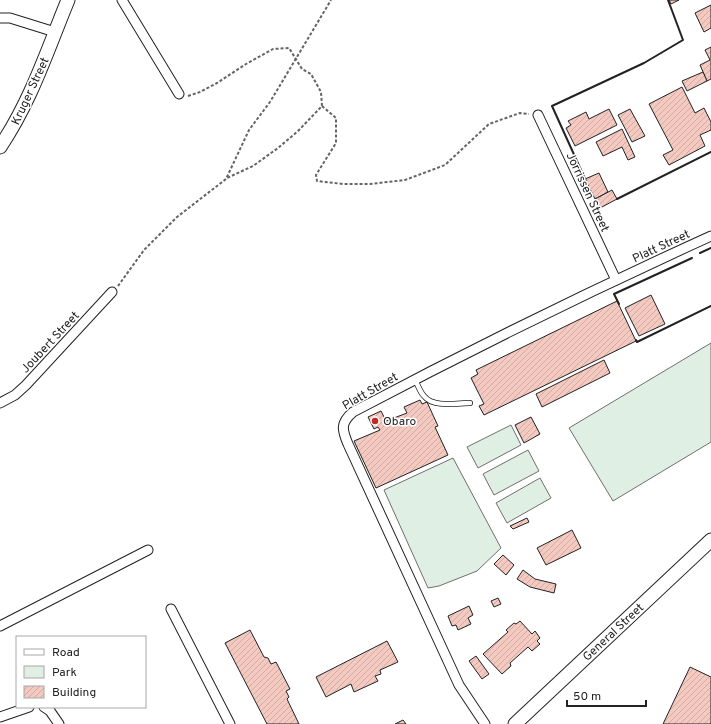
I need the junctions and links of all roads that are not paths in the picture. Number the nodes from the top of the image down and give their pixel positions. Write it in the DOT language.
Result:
graph roads {
  1 [pos="68,0"];
  2 [pos="122,0"];
  3 [pos="0,18"];
  4 [pos="55,32"];
  5 [pos="180,94"];
  6 [pos="538,115"];
  7 [pos="0,147"];
  8 [pos="711,236"];
  9 [pos="616,280"];
  10 [pos="112,292"];
  11 [pos="415,380"];
  12 [pos="470,402"];
  13 [pos="0,403"];
  14 [pos="711,540"];
  15 [pos="148,550"];
  16 [pos="171,609"];
  17 [pos="0,626"];
  18 [pos="26,708"];
  19 [pos="46,708"];
  20 [pos="0,717"];
  21 [pos="59,724"];
  22 [pos="230,724"];
  23 [pos="484,724"];
  24 [pos="516,724"];
  1 -- 4 [label="main road, Kruger Street"];
  2 -- 5 [label="street"];
  3 -- 4 [label="street"];
  4 -- 7 [label="main road, Kruger Street"];
  6 -- 9 [label="street, Jorrissen Street"];
  8 -- 9 [label="street, Platt Street"];
  9 -- 11 [label="street, Platt Street"];
  10 -- 13 [label="street, Joubert Street"];
  11 -- 12 [label="lane"];
  11 -- 23 [label="street, Platt Street"];
  14 -- 24 [label="main road, General Street"];
  15 -- 17 [label="street"];
  16 -- 22 [label="street"];
  18 -- 20 [label="street"];
  19 -- 21 [label="street"];
}
